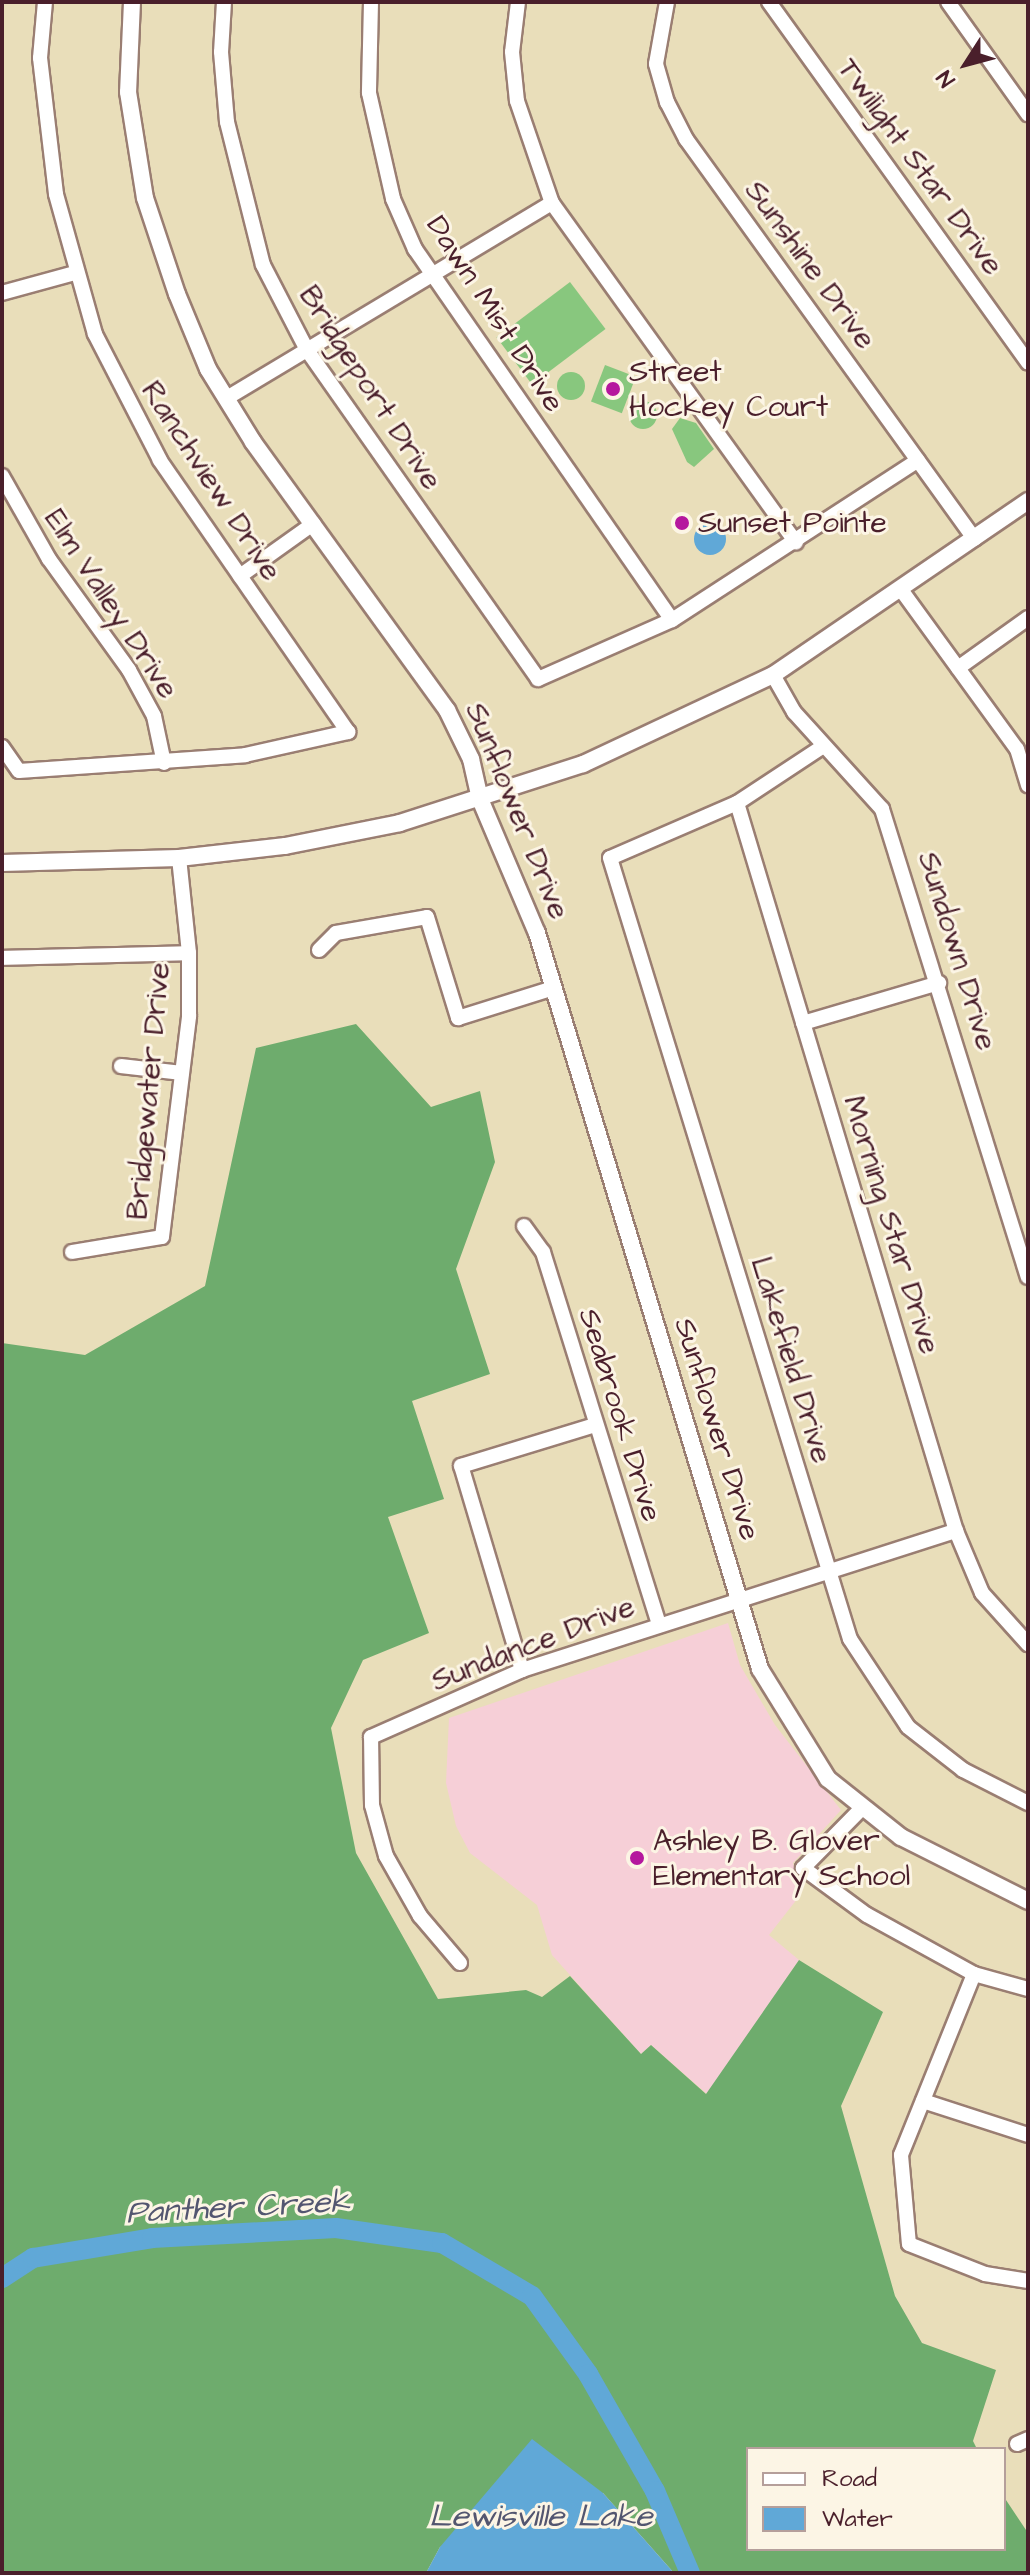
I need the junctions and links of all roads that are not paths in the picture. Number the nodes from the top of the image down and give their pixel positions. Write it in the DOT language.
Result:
graph roads {
  1 [pos="45,2"];
  2 [pos="132,2"];
  3 [pos="224,2"];
  4 [pos="371,2"];
  5 [pos="518,2"];
  6 [pos="667,2"];
  7 [pos="769,2"];
  8 [pos="948,2"];
  9 [pos="1028,114"];
  10 [pos="552,203"];
  11 [pos="75,273"];
  12 [pos="431,276"];
  13 [pos="2,293"];
  14 [pos="307,350"];
  15 [pos="1028,363"];
  16 [pos="227,398"];
  17 [pos="918,460"];
  18 [pos="2,476"];
  19 [pos="1028,501"];
  20 [pos="313,524"];
  21 [pos="975,539"];
  22 [pos="796,543"];
  23 [pos="240,576"];
  24 [pos="902,591"];
  25 [pos="1028,618"];
  26 [pos="672,620"];
  27 [pos="958,668"];
  28 [pos="773,675"];
  29 [pos="2,747"];
  30 [pos="822,747"];
  31 [pos="164,763"];
  32 [pos="1028,784"];
  33 [pos="480,799"];
  34 [pos="737,803"];
  35 [pos="179,858"];
  36 [pos="2,863"];
  37 [pos="319,950"];
  38 [pos="189,953"];
  39 [pos="2,958"];
  40 [pos="939,983"];
  41 [pos="554,988"];
  42 [pos="803,1023"];
  43 [pos="121,1066"];
  44 [pos="182,1073"];
  45 [pos="524,1226"];
  46 [pos="72,1252"];
  47 [pos="1025,1257"];
  48 [pos="1028,1277"];
  49 [pos="595,1425"];
  50 [pos="956,1531"];
  51 [pos="829,1573"];
  52 [pos="740,1602"];
  53 [pos="659,1625"];
  54 [pos="1028,1644"];
  55 [pos="522,1670"];
  56 [pos="1028,1803"];
  57 [pos="863,1807"];
  58 [pos="1028,1901"];
  59 [pos="460,1963"];
  60 [pos="974,1974"];
  61 [pos="1028,1989"];
  62 [pos="923,2101"];
  63 [pos="1028,2135"];
  64 [pos="1028,2281"];
  1 -- 11 [label="street, Ranchview Drive"];
  2 -- 16 [label="street, Sunflower Drive"];
  3 -- 14 [label="street, Bridgeport Drive"];
  4 -- 12 [label="street, Dawn Mist Drive"];
  5 -- 10 [label="street"];
  6 -- 17 [label="street, Sunshine Drive"];
  7 -- 15 [label="street, Twilight Star Drive"];
  8 -- 9 [label="street"];
  10 -- 12 [label="street"];
  10 -- 22 [label="street"];
  11 -- 13 [label="street"];
  11 -- 23 [label="street, Ranchview Drive"];
  12 -- 14 [label="street"];
  12 -- 26 [label="street, Dawn Mist Drive"];
  14 -- 16 [label="street"];
  14 -- 26 [label="street, Bridgeport Drive"];
  16 -- 20 [label="street, Sunflower Drive"];
  17 -- 21 [label="street, Sunshine Drive"];
  17 -- 22 [label="street"];
  18 -- 31 [label="street, Elm Valley Drive"];
  19 -- 21 [label="street"];
  20 -- 23 [label="street"];
  20 -- 33 [label="street, Sunflower Drive"];
  21 -- 24 [label="street"];
  22 -- 26 [label="street"];
  23 -- 31 [label="street, Ranchview Drive"];
  24 -- 27 [label="street"];
  24 -- 28 [label="street"];
  25 -- 27 [label="street"];
  27 -- 32 [label="street"];
  28 -- 30 [label="street, Sundown Drive"];
  28 -- 33 [label="street"];
  29 -- 31 [label="street"];
  30 -- 34 [label="street"];
  30 -- 40 [label="street, Sundown Drive"];
  33 -- 35 [label="street"];
  33 -- 41 [label="street, Sunflower Drive"];
  34 -- 42 [label="street, Morning Star Drive"];
  34 -- 51 [label="street, Lakefield Drive"];
  35 -- 36 [label="street"];
  35 -- 38 [label="street, Bridgewater Drive"];
  37 -- 41 [label="street"];
  38 -- 39 [label="street"];
  38 -- 44 [label="street, Bridgewater Drive"];
  40 -- 42 [label="street"];
  40 -- 47 [label="street, Sundown Drive"];
  41 -- 52 [label="street, Sunflower Drive"];
  42 -- 50 [label="street, Morning Star Drive"];
  43 -- 44 [label="street"];
  44 -- 46 [label="street, Bridgewater Drive"];
  45 -- 49 [label="street, Seabrook Drive"];
  47 -- 48 [label="street, Sundown Drive"];
  49 -- 53 [label="street, Seabrook Drive"];
  49 -- 55 [label="street"];
  50 -- 51 [label="street, Sundance Drive"];
  50 -- 54 [label="street, Morning Star Drive"];
  51 -- 52 [label="street, Sundance Drive"];
  51 -- 56 [label="street, Lakefield Drive"];
  52 -- 53 [label="street, Sundance Drive"];
  52 -- 57 [label="street, Sunflower Drive"];
  53 -- 55 [label="street, Sundance Drive"];
  55 -- 59 [label="street, Sundance Drive"];
  57 -- 58 [label="street, Sunflower Drive"];
  57 -- 60 [label="street"];
  60 -- 61 [label="street"];
  60 -- 62 [label="street"];
  62 -- 63 [label="street"];
  62 -- 64 [label="street"];
}
